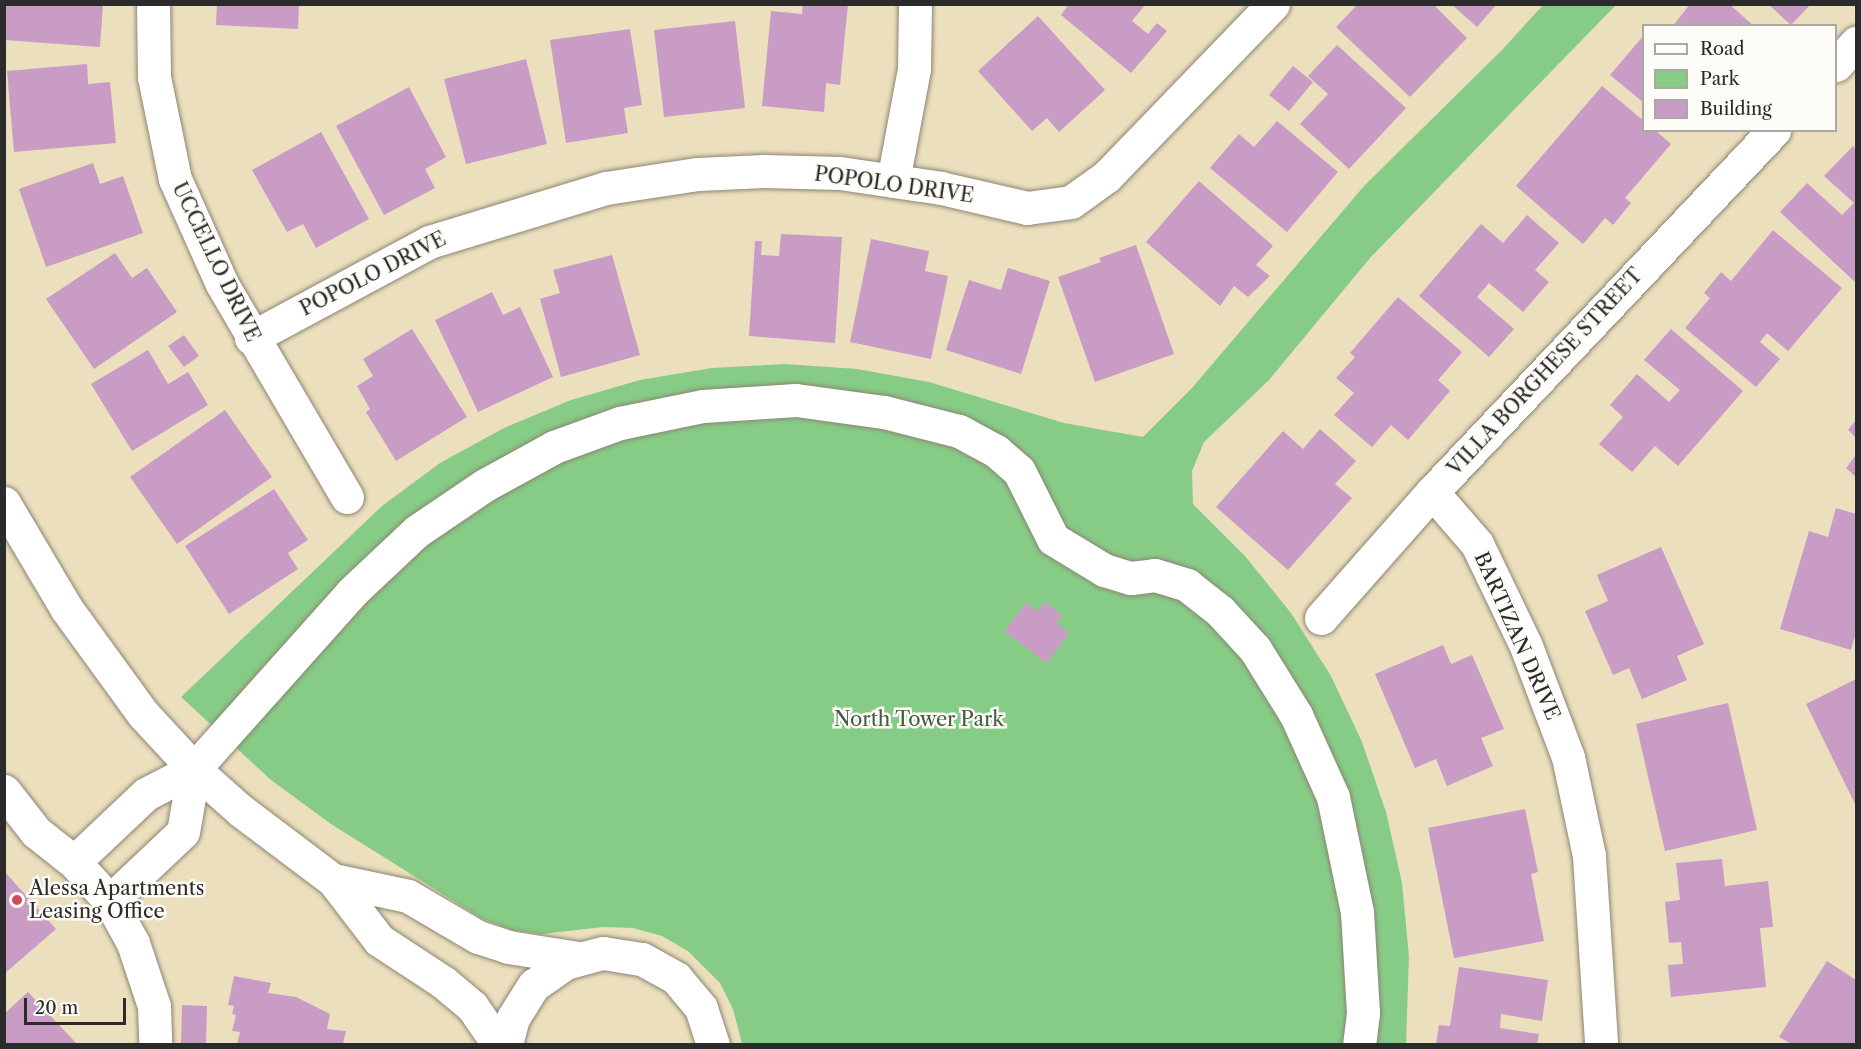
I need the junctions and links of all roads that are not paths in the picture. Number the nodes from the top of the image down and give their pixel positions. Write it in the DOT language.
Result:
graph roads {
  1 [pos="153,4"];
  2 [pos="915,4"];
  3 [pos="1272,4"];
  4 [pos="1857,43"];
  5 [pos="1837,64"];
  6 [pos="1772,132"];
  7 [pos="893,181"];
  8 [pos="251,338"];
  9 [pos="1432,492"];
  10 [pos="346,497"];
  11 [pos="4,503"];
  12 [pos="1321,618"];
  13 [pos="194,769"];
  14 [pos="4,791"];
  15 [pos="74,862"];
  16 [pos="333,880"];
  17 [pos="110,901"];
  18 [pos="578,958"];
  19 [pos="155,1044"];
  20 [pos="498,1044"];
  21 [pos="506,1044"];
  22 [pos="713,1044"];
  23 [pos="1359,1044"];
  24 [pos="1604,1044"];
  1 -- 8 [label="street, UCCELLO DRIVE"];
  2 -- 7 [label="street"];
  3 -- 7 [label="street, POPOLO DRIVE"];
  4 -- 5 [label="street"];
  6 -- 9 [label="street, VILLA BORGHESE STREET"];
  7 -- 8 [label="street, POPOLO DRIVE"];
  8 -- 10 [label="street, UCCELLO DRIVE"];
  9 -- 12 [label="street, VILLA BORGHESE STREET"];
  9 -- 24 [label="street, BARTIZAN DRIVE"];
  11 -- 13 [label="street"];
  13 -- 15 [label="street"];
  13 -- 16 [label="street"];
  13 -- 17 [label="street"];
  13 -- 23 [label="street"];
  14 -- 15 [label="street"];
  15 -- 17 [label="street"];
  16 -- 18 [label="street"];
  16 -- 20 [label="street"];
  17 -- 19 [label="street"];
  18 -- 21 [label="street"];
  18 -- 22 [label="street"];
}
